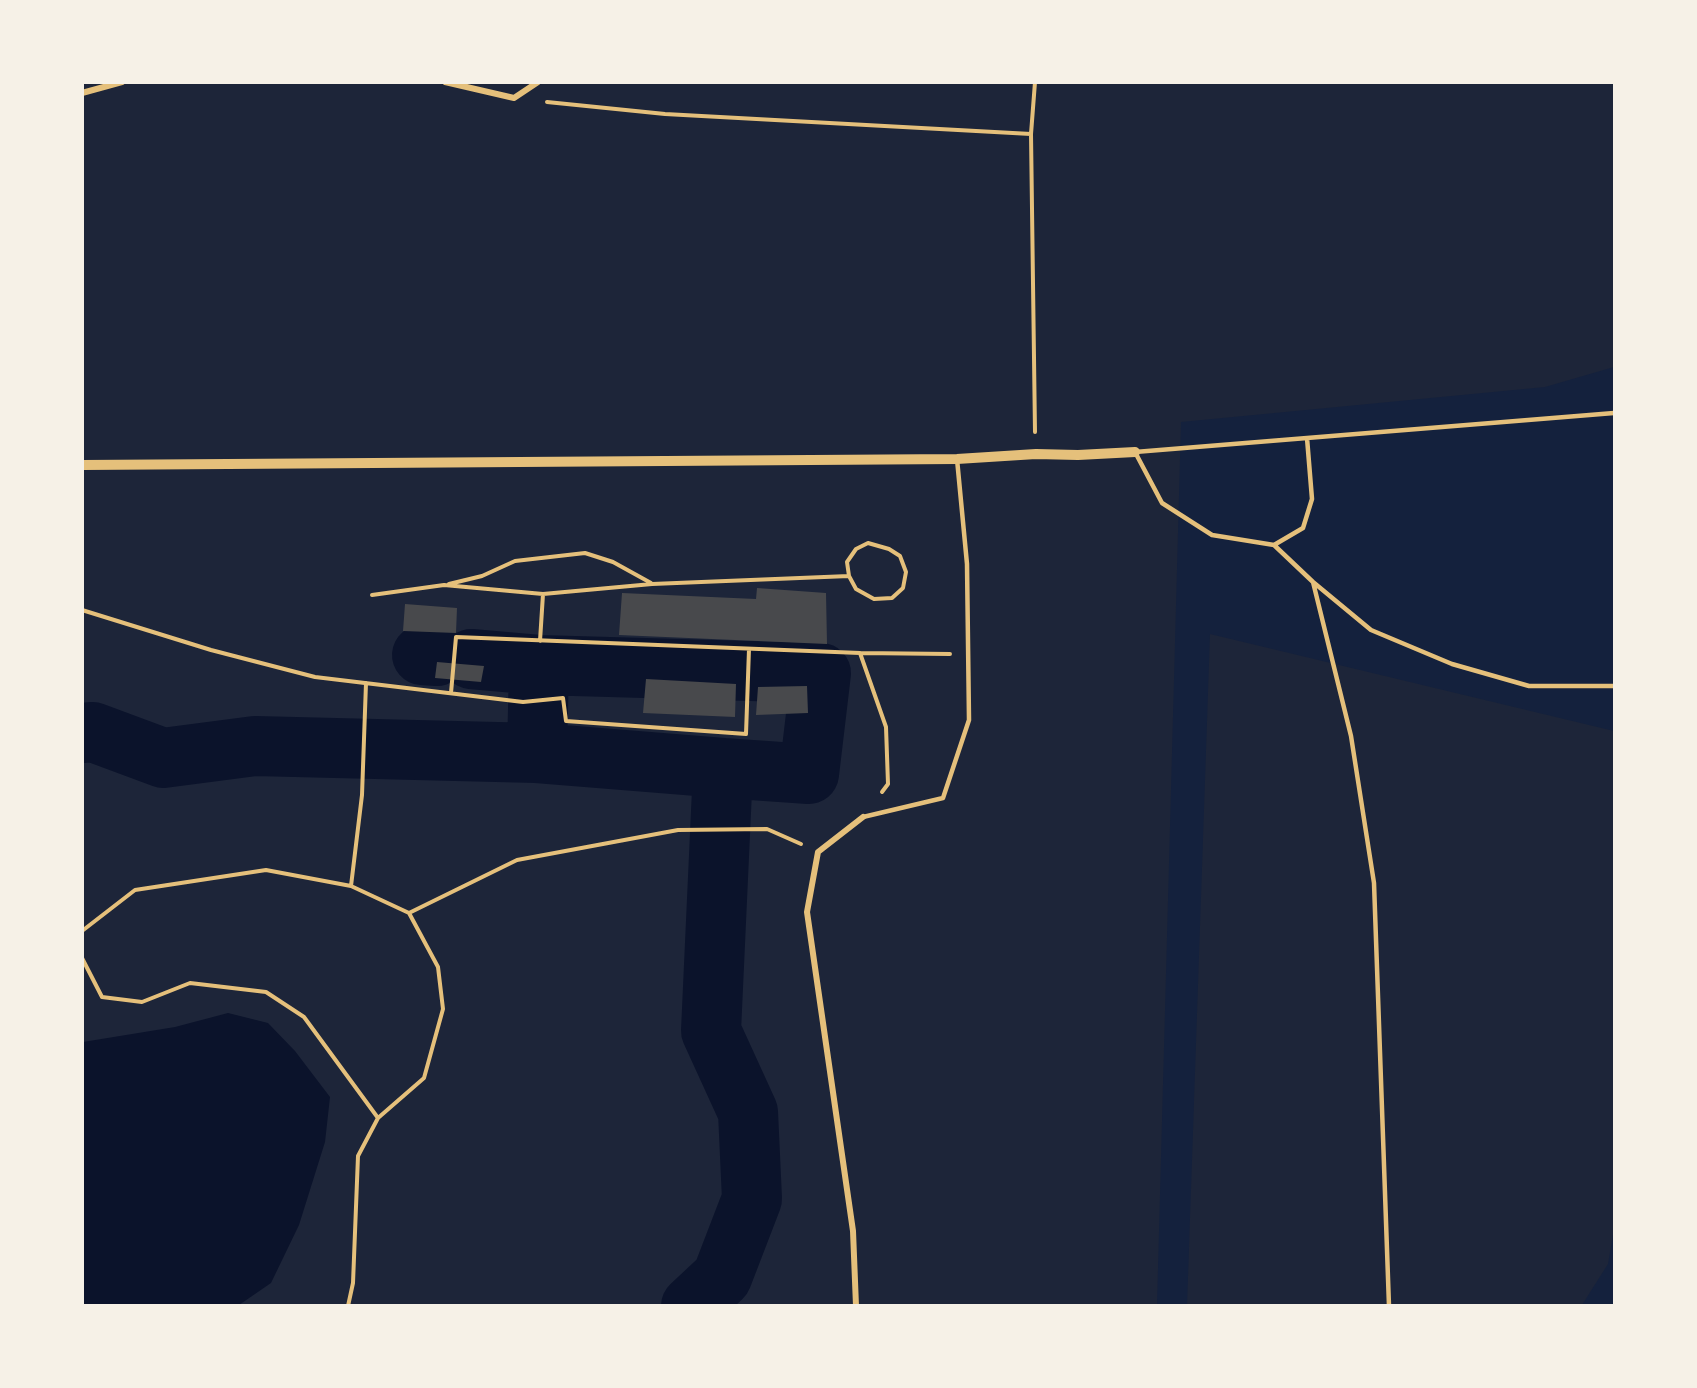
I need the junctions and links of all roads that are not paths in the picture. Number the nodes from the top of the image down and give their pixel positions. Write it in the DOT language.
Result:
graph roads {
  1 [pos="122,82"];
  2 [pos="445,82"];
  3 [pos="538,82"];
  4 [pos="82,93"];
  5 [pos="1614,413"];
  6 [pos="1307,438"];
  7 [pos="1136,452"];
  8 [pos="957,459"];
  9 [pos="82,465"];
  10 [pos="1274,544"];
  11 [pos="1313,582"];
  12 [pos="1614,686"];
  13 [pos="863,817"];
  14 [pos="856,1305"];
  15 [pos="1389,1305"];
  1 -- 4 [label="street"];
  2 -- 3 [label="street"];
  5 -- 6 [label="lane"];
  6 -- 7 [label="lane"];
  6 -- 10 [label="lane"];
  7 -- 8 [label="street"];
  7 -- 10 [label="lane"];
  8 -- 9 [label="street"];
  8 -- 13 [label="lane"];
  10 -- 11 [label="lane"];
  11 -- 12 [label="lane"];
  11 -- 15 [label="lane"];
  13 -- 14 [label="street"];
}
